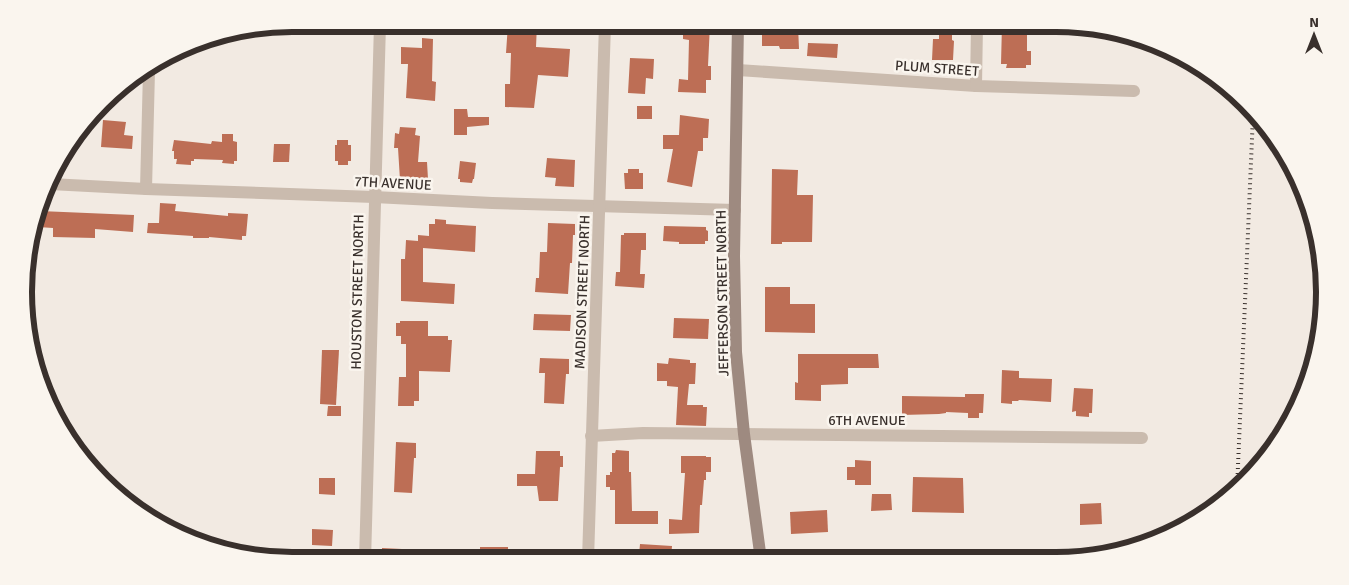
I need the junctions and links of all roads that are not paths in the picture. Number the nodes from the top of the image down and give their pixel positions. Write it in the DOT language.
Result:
graph roads {
  1 [pos="380,32"];
  2 [pos="605,32"];
  3 [pos="738,32"];
  4 [pos="977,32"];
  5 [pos="738,70"];
  6 [pos="149,75"];
  7 [pos="976,86"];
  8 [pos="1134,91"];
  9 [pos="56,184"];
  10 [pos="146,189"];
  11 [pos="374,197"];
  12 [pos="600,207"];
  13 [pos="735,210"];
  14 [pos="744,434"];
  15 [pos="591,436"];
  16 [pos="1142,438"];
  17 [pos="365,552"];
  18 [pos="588,552"];
  19 [pos="760,552"];
  1 -- 11 [label="street, HOUSTON STREET NORTH"];
  2 -- 12 [label="street, MADISON STREET NORTH"];
  3 -- 5 [label="main road, JEFFERSON STREET NORTH"];
  4 -- 7 [label="street"];
  5 -- 7 [label="street, PLUM STREET"];
  5 -- 13 [label="main road, JEFFERSON STREET NORTH"];
  6 -- 10 [label="street"];
  7 -- 8 [label="street, PLUM STREET"];
  9 -- 10 [label="street, 7TH AVENUE"];
  10 -- 11 [label="street, 7TH AVENUE"];
  11 -- 12 [label="street, 7TH AVENUE"];
  11 -- 17 [label="street, HOUSTON STREET NORTH"];
  12 -- 13 [label="street, 7TH AVENUE"];
  12 -- 15 [label="street, MADISON STREET NORTH"];
  13 -- 14 [label="main road, JEFFERSON STREET NORTH"];
  14 -- 15 [label="street, 6TH AVENUE"];
  14 -- 16 [label="street, 6TH AVENUE"];
  14 -- 19 [label="main road, JEFFERSON STREET NORTH"];
  15 -- 18 [label="street, MADISON STREET NORTH"];
}
